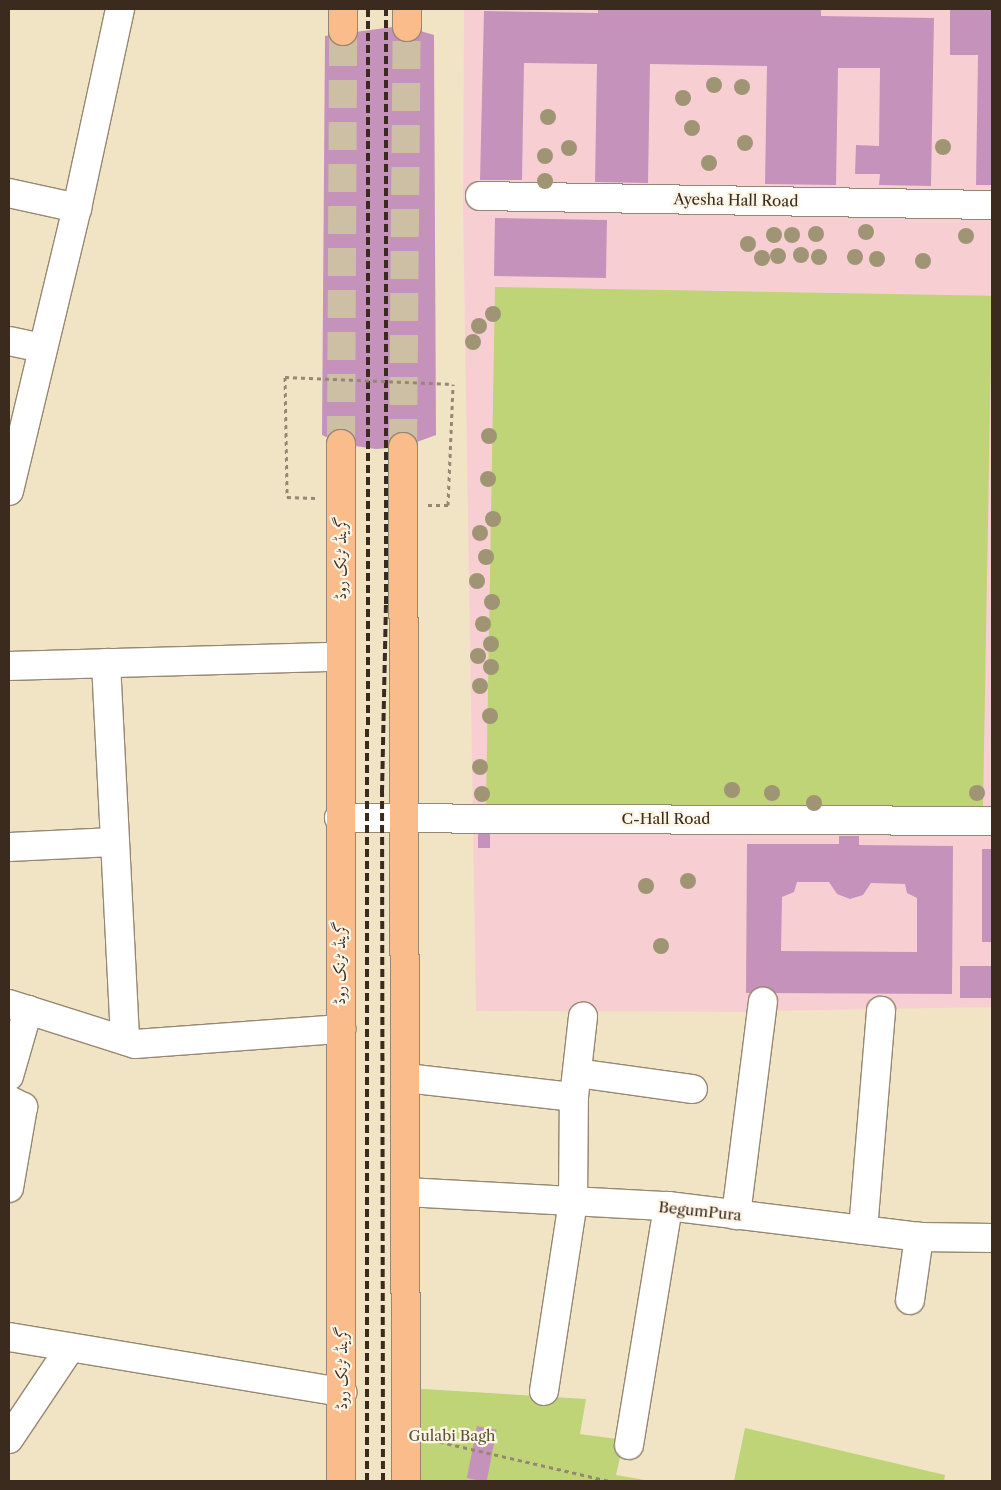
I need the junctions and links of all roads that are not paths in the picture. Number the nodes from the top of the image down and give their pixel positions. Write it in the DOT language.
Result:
graph roads {
  1 [pos="120,9"];
  2 [pos="9,193"];
  3 [pos="480,196"];
  4 [pos="992,205"];
  5 [pos="77,208"];
  6 [pos="9,341"];
  7 [pos="42,348"];
  8 [pos="14,442"];
  9 [pos="342,444"];
  10 [pos="403,447"];
  11 [pos="9,491"];
  12 [pos="340,658"];
  13 [pos="106,664"];
  14 [pos="9,666"];
  15 [pos="339,818"];
  16 [pos="402,818"];
  17 [pos="992,821"];
  18 [pos="115,842"];
  19 [pos="9,847"];
  20 [pos="763,1002"];
  21 [pos="18,1007"];
  22 [pos="881,1011"];
  23 [pos="583,1016"];
  24 [pos="341,1029"];
  25 [pos="125,1041"];
  26 [pos="9,1076"];
  27 [pos="406,1078"];
  28 [pos="576,1085"];
  29 [pos="693,1089"];
  30 [pos="9,1100"];
  31 [pos="14,1127"];
  32 [pos="9,1188"];
  33 [pos="406,1192"];
  34 [pos="573,1202"];
  35 [pos="668,1206"];
  36 [pos="736,1215"];
  37 [pos="863,1230"];
  38 [pos="919,1237"];
  39 [pos="992,1238"];
  40 [pos="910,1300"];
  41 [pos="9,1337"];
  42 [pos="70,1348"];
  43 [pos="544,1391"];
  44 [pos="342,1392"];
  45 [pos="9,1440"];
  46 [pos="629,1445"];
  47 [pos="340,1481"];
  48 [pos="406,1481"];
  1 -- 5 [label="street"];
  2 -- 5 [label="street"];
  3 -- 4 [label="street, Ayesha Hall Road"];
  5 -- 7 [label="street"];
  6 -- 7 [label="street"];
  7 -- 8 [label="street"];
  8 -- 11 [label="street"];
  9 -- 12 [label="main road, گرینڈ ٹرنک روڈ"];
  10 -- 16 [label="main road"];
  12 -- 13 [label="street"];
  12 -- 15 [label="main road, گرینڈ ٹرنک روڈ"];
  13 -- 14 [label="street"];
  13 -- 18 [label="street"];
  15 -- 16 [label="street, C-Hall Road"];
  15 -- 24 [label="main road, گرینڈ ٹرنک روڈ"];
  16 -- 17 [label="street, C-Hall Road"];
  16 -- 27 [label="main road"];
  18 -- 19 [label="street"];
  18 -- 25 [label="street"];
  20 -- 36 [label="street"];
  21 -- 25 [label="street"];
  21 -- 26 [label="street"];
  22 -- 37 [label="street"];
  23 -- 28 [label="street"];
  24 -- 25 [label="street"];
  24 -- 44 [label="main road, گرینڈ ٹرنک روڈ"];
  27 -- 28 [label="street"];
  27 -- 33 [label="main road"];
  28 -- 29 [label="street"];
  28 -- 34 [label="street"];
  30 -- 31 [label="street"];
  31 -- 32 [label="street"];
  33 -- 34 [label="street, BegumPura"];
  33 -- 48 [label="main road"];
  34 -- 35 [label="street, BegumPura"];
  34 -- 43 [label="street"];
  35 -- 36 [label="street, BegumPura"];
  35 -- 46 [label="street"];
  36 -- 37 [label="street, BegumPura"];
  37 -- 38 [label="street, BegumPura"];
  38 -- 39 [label="street, BegumPura"];
  38 -- 40 [label="street"];
  41 -- 42 [label="street"];
  42 -- 44 [label="street"];
  42 -- 45 [label="street"];
  44 -- 47 [label="main road, گرینڈ ٹرنک روڈ"];
}
